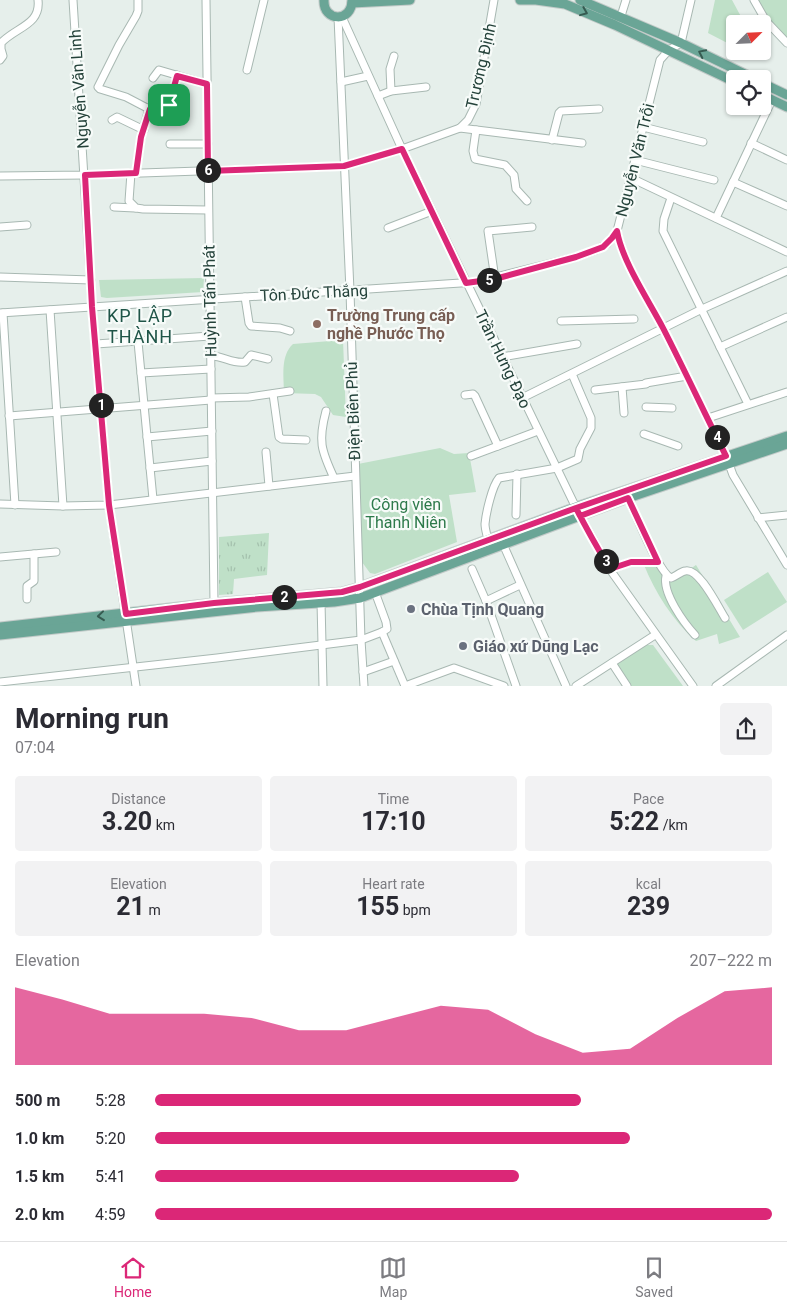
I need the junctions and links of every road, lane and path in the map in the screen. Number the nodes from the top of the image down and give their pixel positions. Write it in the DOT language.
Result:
graph roads {
  1 [pos="38,0"];
  2 [pos="73,0"];
  3 [pos="138,0"];
  4 [pos="206,0"];
  5 [pos="264,0"];
  6 [pos="324,0"];
  7 [pos="410,0"];
  8 [pos="494,0"];
  9 [pos="520,0"];
  10 [pos="580,0"];
  11 [pos="626,0"];
  12 [pos="691,0"];
  13 [pos="754,0"];
  14 [pos="352,1"];
  15 [pos="621,16"];
  16 [pos="340,17"];
  17 [pos="681,43"];
  18 [pos="787,43"];
  19 [pos="669,50"];
  20 [pos="394,56"];
  21 [pos="1,59"];
  22 [pos="247,70"];
  23 [pos="736,70"];
  24 [pos="177,76"];
  25 [pos="368,76"];
  26 [pos="153,78"];
  27 [pos="726,78"];
  28 [pos="342,82"];
  29 [pos="207,84"];
  30 [pos="771,86"];
  31 [pos="426,87"];
  32 [pos="391,91"];
  33 [pos="786,91"];
  34 [pos="378,96"];
  35 [pos="772,100"];
  36 [pos="787,107"];
  37 [pos="150,109"];
  38 [pos="599,109"];
  39 [pos="112,120"];
  40 [pos="643,127"];
  41 [pos="460,128"];
  42 [pos="144,130"];
  43 [pos="476,130"];
  44 [pos="552,140"];
  45 [pos="703,142"];
  46 [pos="582,143"];
  47 [pos="751,143"];
  48 [pos="170,144"];
  49 [pos="208,144"];
  50 [pos="402,149"];
  51 [pos="635,160"];
  52 [pos="787,160"];
  53 [pos="344,166"];
  54 [pos="208,171"];
  55 [pos="134,173"];
  56 [pos="85,175"];
  57 [pos="0,176"];
  58 [pos="631,178"];
  59 [pos="714,180"];
  60 [pos="733,182"];
  61 [pos="671,198"];
  62 [pos="527,201"];
  63 [pos="787,206"];
  64 [pos="114,208"];
  65 [pos="136,208"];
  66 [pos="208,210"];
  67 [pos="432,211"];
  68 [pos="716,218"];
  69 [pos="26,225"];
  70 [pos="0,227"];
  71 [pos="532,227"];
  72 [pos="388,228"];
  73 [pos="617,231"];
  74 [pos="787,252"];
  75 [pos="787,271"];
  76 [pos="0,277"];
  77 [pos="495,279"];
  78 [pos="91,280"];
  79 [pos="466,283"];
  80 [pos="350,292"];
  81 [pos="246,297"];
  82 [pos="209,299"];
  83 [pos="92,307"];
  84 [pos="702,309"];
  85 [pos="50,310"];
  86 [pos="1,313"];
  87 [pos="787,317"];
  88 [pos="634,318"];
  89 [pos="561,321"];
  90 [pos="663,328"];
  91 [pos="290,331"];
  92 [pos="210,336"];
  93 [pos="138,342"];
  94 [pos="96,344"];
  95 [pos="577,344"];
  96 [pos="720,347"];
  97 [pos="211,356"];
  98 [pos="502,356"];
  99 [pos="268,359"];
  100 [pos="211,368"];
  101 [pos="141,373"];
  102 [pos="572,374"];
  103 [pos="687,376"];
  104 [pos="622,387"];
  105 [pos="595,390"];
  106 [pos="290,391"];
  107 [pos="787,392"];
  108 [pos="273,394"];
  109 [pos="465,395"];
  110 [pos="522,398"];
  111 [pos="212,399"];
  112 [pos="748,404"];
  113 [pos="144,406"];
  114 [pos="646,407"];
  115 [pos="101,408"];
  116 [pos="672,408"];
  117 [pos="326,411"];
  118 [pos="57,412"];
  119 [pos="624,413"];
  120 [pos="9,416"];
  121 [pos="708,418"];
  122 [pos="212,431"];
  123 [pos="538,431"];
  124 [pos="644,434"];
  125 [pos="787,436"];
  126 [pos="147,437"];
  127 [pos="306,440"];
  128 [pos="787,444"];
  129 [pos="498,446"];
  130 [pos="678,446"];
  131 [pos="266,452"];
  132 [pos="472,456"];
  133 [pos="727,460"];
  134 [pos="212,461"];
  135 [pos="150,468"];
  136 [pos="556,468"];
  137 [pos="517,474"];
  138 [pos="355,476"];
  139 [pos="334,478"];
  140 [pos="269,486"];
  141 [pos="212,492"];
  142 [pos="628,498"];
  143 [pos="152,499"];
  144 [pos="0,504"];
  145 [pos="15,505"];
  146 [pos="109,505"];
  147 [pos="63,506"];
  148 [pos="578,512"];
  149 [pos="516,515"];
  150 [pos="787,515"];
  151 [pos="758,518"];
  152 [pos="488,540"];
  153 [pos="503,544"];
  154 [pos="56,552"];
  155 [pos="34,554"];
  156 [pos="0,557"];
  157 [pos="658,562"];
  158 [pos="787,565"];
  159 [pos="472,569"];
  160 [pos="610,569"];
  161 [pos="666,576"];
  162 [pos="520,585"];
  163 [pos="360,587"];
  164 [pos="375,592"];
  165 [pos="360,598"];
  166 [pos="27,599"];
  167 [pos="486,601"];
  168 [pos="321,602"];
  169 [pos="214,603"];
  170 [pos="126,618"];
  171 [pos="725,618"];
  172 [pos="0,627"];
  173 [pos="382,632"];
  174 [pos="0,635"];
  175 [pos="655,635"];
  176 [pos="695,635"];
  177 [pos="787,635"];
  178 [pos="361,640"];
  179 [pos="321,645"];
  180 [pos="394,662"];
  181 [pos="612,663"];
  182 [pos="133,668"];
  183 [pos="363,672"];
  184 [pos="0,682"];
  185 [pos="136,686"];
  186 [pos="323,686"];
  187 [pos="364,686"];
  188 [pos="405,686"];
  189 [pos="504,686"];
  190 [pos="516,686"];
  191 [pos="566,686"];
  192 [pos="576,686"];
  193 [pos="627,686"];
  194 [pos="693,686"];
  195 [pos="716,686"];
  1 -- 21 [label="street"];
  2 -- 56 [label="street, Nguyễn Văn Linh"];
  3 -- 37 [label="street"];
  4 -- 29 [label="street, Huỳnh Tấn Phát"];
  5 -- 22 [label="street"];
  6 -- 16 [label="main road"];
  7 -- 14 [label="main road"];
  8 -- 41 [label="street, Trương Định"];
  9 -- 19 [label="main road, one-way"];
  10 -- 15 [label="main road"];
  11 -- 15 [label="street"];
  12 -- 17 [label="street"];
  13 -- 18 [label="street"];
  14 -- 16 [label="main road"];
  15 -- 17 [label="main road"];
  16 -- 25 [label="street, Trần Hưng Đạo"];
  16 -- 28 [label="street, Điện Biên Phủ"];
  17 -- 19 [label="street"];
  23 -- 17 [label="main road, one-way"];
  19 -- 27 [label="main road"];
  19 -- 40 [label="street, Nguyễn Văn Trỗi"];
  20 -- 32 [label="street"];
  24 -- 26 [label="street"];
  24 -- 29 [label="street"];
  24 -- 37 [label="street"];
  25 -- 28 [label="street"];
  25 -- 34 [label="street, Trần Hưng Đạo"];
  28 -- 53 [label="street, Điện Biên Phủ"];
  29 -- 49 [label="street, Huỳnh Tấn Phát"];
  30 -- 33 [label="main road"];
  31 -- 32 [label="street"];
  32 -- 34 [label="street"];
  34 -- 50 [label="street, Trần Hưng Đạo"];
  35 -- 36 [label="main road"];
  35 -- 47 [label="street"];
  37 -- 42 [label="street"];
  38 -- 44 [label="street"];
  39 -- 42 [label="street"];
  40 -- 45 [label="street"];
  40 -- 51 [label="street, Nguyễn Văn Trỗi"];
  41 -- 43 [label="street"];
  41 -- 50 [label="street"];
  42 -- 55 [label="street"];
  43 -- 44 [label="street"];
  43 -- 62 [label="street"];
  44 -- 46 [label="street"];
  47 -- 52 [label="street"];
  47 -- 60 [label="street"];
  48 -- 49 [label="street"];
  49 -- 54 [label="street, Huỳnh Tấn Phát"];
  50 -- 53 [label="street"];
  50 -- 67 [label="street, Trần Hưng Đạo"];
  51 -- 58 [label="street, Nguyễn Văn Trỗi"];
  51 -- 59 [label="street"];
  53 -- 54 [label="street"];
  53 -- 80 [label="street, Điện Biên Phủ"];
  54 -- 55 [label="street"];
  54 -- 66 [label="street, Huỳnh Tấn Phát"];
  55 -- 56 [label="street"];
  55 -- 65 [label="street"];
  56 -- 57 [label="street"];
  56 -- 78 [label="street, Nguyễn Văn Linh"];
  58 -- 61 [label="street"];
  58 -- 73 [label="street, Nguyễn Văn Trỗi"];
  60 -- 63 [label="street"];
  60 -- 68 [label="street"];
  61 -- 68 [label="street"];
  61 -- 84 [label="street"];
  64 -- 65 [label="street"];
  65 -- 66 [label="street"];
  66 -- 82 [label="street, Huỳnh Tấn Phát"];
  67 -- 72 [label="street"];
  67 -- 79 [label="street, Trần Hưng Đạo"];
  68 -- 74 [label="street"];
  69 -- 70 [label="street"];
  71 -- 77 [label="street"];
  73 -- 77 [label="street, Tôn Đức Thắng"];
  73 -- 90 [label="street, Nguyễn Văn Trỗi"];
  75 -- 84 [label="street"];
  76 -- 78 [label="street"];
  77 -- 79 [label="street, Tôn Đức Thắng"];
  78 -- 83 [label="street, Nguyễn Văn Linh"];
  79 -- 80 [label="street, Tôn Đức Thắng"];
  79 -- 98 [label="street, Trần Hưng Đạo"];
  80 -- 81 [label="street, Tôn Đức Thắng"];
  80 -- 138 [label="street, Điện Biên Phủ"];
  81 -- 82 [label="street, Tôn Đức Thắng"];
  81 -- 91 [label="street"];
  82 -- 83 [label="street, Tôn Đức Thắng"];
  82 -- 92 [label="street, Huỳnh Tấn Phát"];
  83 -- 85 [label="street, Tôn Đức Thắng"];
  83 -- 94 [label="street, Nguyễn Văn Linh"];
  84 -- 90 [label="street"];
  84 -- 96 [label="street"];
  85 -- 86 [label="street, Tôn Đức Thắng"];
  85 -- 118 [label="street"];
  86 -- 120 [label="street"];
  87 -- 96 [label="street"];
  88 -- 89 [label="street"];
  90 -- 102 [label="street"];
  90 -- 103 [label="street, Nguyễn Văn Trỗi"];
  92 -- 93 [label="street"];
  92 -- 97 [label="street, Huỳnh Tấn Phát"];
  93 -- 94 [label="street"];
  93 -- 101 [label="street"];
  94 -- 115 [label="street, Nguyễn Văn Linh"];
  95 -- 98 [label="street"];
  96 -- 112 [label="street"];
  97 -- 99 [label="street"];
  97 -- 100 [label="street, Huỳnh Tấn Phát"];
  98 -- 110 [label="street, Trần Hưng Đạo"];
  100 -- 101 [label="street"];
  100 -- 111 [label="street, Huỳnh Tấn Phát"];
  101 -- 113 [label="street"];
  102 -- 110 [label="street"];
  102 -- 136 [label="street"];
  103 -- 104 [label="street"];
  103 -- 121 [label="street, Nguyễn Văn Trỗi"];
  104 -- 105 [label="street"];
  104 -- 119 [label="street"];
  106 -- 108 [label="street"];
  107 -- 112 [label="street"];
  108 -- 111 [label="street"];
  108 -- 127 [label="street"];
  109 -- 129 [label="street"];
  110 -- 123 [label="street, Trần Hưng Đạo"];
  111 -- 113 [label="street"];
  111 -- 122 [label="street, Huỳnh Tấn Phát"];
  112 -- 121 [label="street"];
  113 -- 115 [label="street"];
  113 -- 126 [label="street"];
  114 -- 116 [label="street"];
  115 -- 118 [label="street"];
  115 -- 146 [label="street, Nguyễn Văn Linh"];
  117 -- 139 [label="street"];
  118 -- 120 [label="street"];
  118 -- 147 [label="street"];
  120 -- 145 [label="street"];
  121 -- 133 [label="street, Nguyễn Văn Trỗi"];
  122 -- 126 [label="street"];
  122 -- 134 [label="street, Huỳnh Tấn Phát"];
  123 -- 129 [label="street"];
  123 -- 136 [label="street, Trần Hưng Đạo"];
  124 -- 130 [label="street"];
  125 -- 133 [label="main road"];
  126 -- 135 [label="street"];
  128 -- 133 [label="main road"];
  129 -- 132 [label="street"];
  131 -- 140 [label="street"];
  133 -- 142 [label="main road"];
  133 -- 148 [label="main road"];
  133 -- 151 [label="street, Nguyễn Văn Trỗi"];
  134 -- 135 [label="street"];
  134 -- 141 [label="street, Huỳnh Tấn Phát"];
  135 -- 143 [label="street"];
  136 -- 137 [label="street"];
  136 -- 148 [label="street, Trần Hưng Đạo"];
  137 -- 149 [label="street"];
  137 -- 152 [label="street"];
  138 -- 139 [label="street"];
  138 -- 163 [label="street, Điện Biên Phủ"];
  139 -- 140 [label="street"];
  140 -- 141 [label="street"];
  141 -- 143 [label="street"];
  141 -- 169 [label="street, Huỳnh Tấn Phát"];
  142 -- 148 [label="main road"];
  142 -- 157 [label="street"];
  143 -- 146 [label="street"];
  144 -- 145 [label="street"];
  145 -- 147 [label="street"];
  146 -- 147 [label="street"];
  146 -- 170 [label="street, Nguyễn Văn Linh"];
  148 -- 152 [label="main road"];
  148 -- 153 [label="main road"];
  148 -- 160 [label="street, Trần Hưng Đạo"];
  150 -- 151 [label="street"];
  151 -- 158 [label="street, Nguyễn Văn Trỗi"];
  152 -- 163 [label="main road"];
  153 -- 162 [label="street"];
  153 -- 164 [label="main road"];
  154 -- 155 [label="street"];
  155 -- 156 [label="street"];
  155 -- 166 [label="street"];
  157 -- 160 [label="street"];
  157 -- 161 [label="street"];
  159 -- 167 [label="street"];
  160 -- 175 [label="street, Trần Hưng Đạo"];
  161 -- 171 [label="street"];
  161 -- 176 [label="street"];
  162 -- 167 [label="street"];
  162 -- 191 [label="street"];
  163 -- 165 [label="street, Điện Biên Phủ"];
  163 -- 169 [label="main road"];
  164 -- 165 [label="main road"];
  164 -- 173 [label="street"];
  165 -- 168 [label="main road"];
  165 -- 178 [label="street, Điện Biên Phủ"];
  167 -- 190 [label="street"];
  168 -- 170 [label="main road"];
  168 -- 179 [label="street"];
  169 -- 170 [label="main road"];
  170 -- 172 [label="main road, one-way"];
  170 -- 174 [label="main road"];
  170 -- 182 [label="street, Nguyễn Văn Linh"];
  173 -- 178 [label="street"];
  173 -- 180 [label="street"];
  175 -- 181 [label="street"];
  175 -- 194 [label="street, Trần Hưng Đạo"];
  177 -- 195 [label="street"];
  178 -- 179 [label="street"];
  178 -- 183 [label="street, Điện Biên Phủ"];
  179 -- 182 [label="street"];
  179 -- 186 [label="street"];
  180 -- 183 [label="street"];
  180 -- 188 [label="street"];
  181 -- 192 [label="street"];
  181 -- 193 [label="street"];
  182 -- 184 [label="street"];
  182 -- 185 [label="street, Nguyễn Văn Linh"];
  183 -- 187 [label="street, Điện Biên Phủ"];
  188 -- 189 [label="street"];
}
